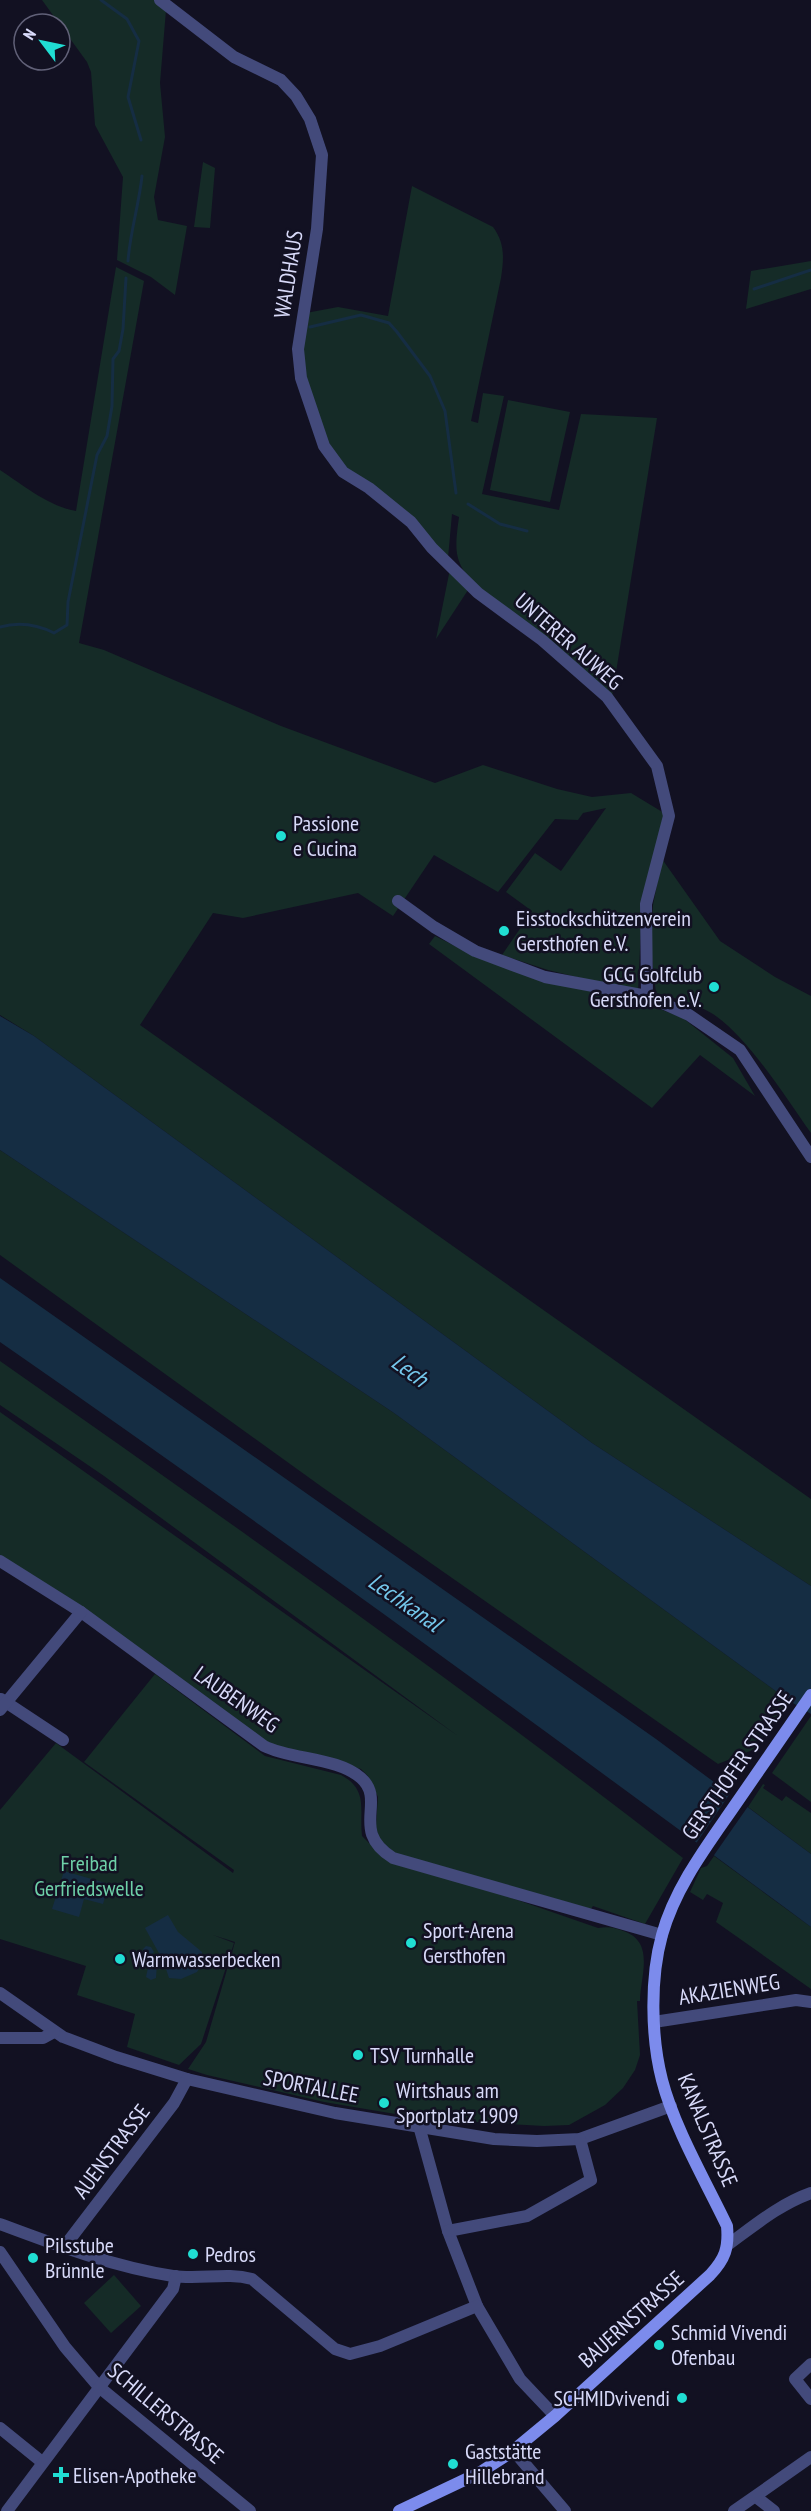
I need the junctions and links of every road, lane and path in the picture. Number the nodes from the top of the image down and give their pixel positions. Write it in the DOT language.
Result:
graph roads {
  1 [pos="160,0"];
  2 [pos="456,570"];
  3 [pos="398,901"];
  4 [pos="647,996"];
  5 [pos="811,1157"];
  6 [pos="0,1561"];
  7 [pos="81,1612"];
  8 [pos="811,1695"];
  9 [pos="2,1704"];
  10 [pos="63,1740"];
  11 [pos="698,1860"];
  12 [pos="662,1935"];
  13 [pos="0,1993"];
  14 [pos="811,2002"];
  15 [pos="654,2022"];
  16 [pos="54,2032"];
  17 [pos="0,2038"];
  18 [pos="187,2079"];
  19 [pos="671,2106"];
  20 [pos="419,2126"];
  21 [pos="580,2139"];
  22 [pos="811,2193"];
  23 [pos="0,2224"];
  24 [pos="448,2231"];
  25 [pos="729,2244"];
  26 [pos="64,2247"];
  27 [pos="2,2254"];
  28 [pos="176,2276"];
  29 [pos="477,2306"];
  30 [pos="811,2364"];
  31 [pos="99,2387"];
  32 [pos="811,2399"];
  33 [pos="555,2416"];
  34 [pos="0,2428"];
  35 [pos="513,2450"];
  36 [pos="811,2457"];
  37 [pos="42,2462"];
  38 [pos="756,2497"];
  39 [pos="7,2511"];
  40 [pos="250,2511"];
  41 [pos="399,2511"];
  42 [pos="565,2511"];
  43 [pos="734,2511"];
  44 [pos="774,2511"];
  1 -- 2 [label="street, WALDHAUS"];
  2 -- 4 [label="street, UNTERER AUWEG"];
  3 -- 4 [label="street"];
  4 -- 5 [label="street"];
  6 -- 7 [label="street, LAUBENWEG"];
  7 -- 9 [label="street"];
  7 -- 12 [label="street, LAUBENWEG"];
  8 -- 11 [label="main road, GERSTHOFER STRASSE"];
  9 -- 10 [label="street"];
  11 -- 12 [label="main road, KANALSTRASSE"];
  12 -- 15 [label="main road, KANALSTRASSE"];
  13 -- 16 [label="street, SPORTALLEE"];
  14 -- 15 [label="street, AKAZIENWEG"];
  15 -- 19 [label="main road, KANALSTRASSE"];
  16 -- 17 [label="street"];
  16 -- 18 [label="street, SPORTALLEE"];
  18 -- 20 [label="street, SPORTALLEE"];
  18 -- 26 [label="street, AUENSTRASSE"];
  19 -- 21 [label="street, SPORTALLEE"];
  19 -- 25 [label="main road, KANALSTRASSE"];
  20 -- 21 [label="street, SPORTALLEE"];
  20 -- 24 [label="street"];
  21 -- 24 [label="street"];
  22 -- 25 [label="street"];
  23 -- 26 [label="street"];
  24 -- 29 [label="street"];
  25 -- 33 [label="main road, BAUERNSTRASSE"];
  26 -- 28 [label="street"];
  27 -- 31 [label="street, SCHILLERSTRASSE"];
  28 -- 29 [label="street"];
  28 -- 31 [label="street"];
  29 -- 33 [label="street"];
  30 -- 32 [label="street"];
  31 -- 37 [label="street"];
  31 -- 40 [label="street, SCHILLERSTRASSE"];
  33 -- 35 [label="main road, BAUERNSTRASSE"];
  34 -- 37 [label="street"];
  35 -- 41 [label="main road, BAUERNSTRASSE"];
  35 -- 42 [label="street"];
  36 -- 38 [label="street"];
  37 -- 39 [label="street"];
  38 -- 43 [label="street"];
  38 -- 44 [label="street"];
}
